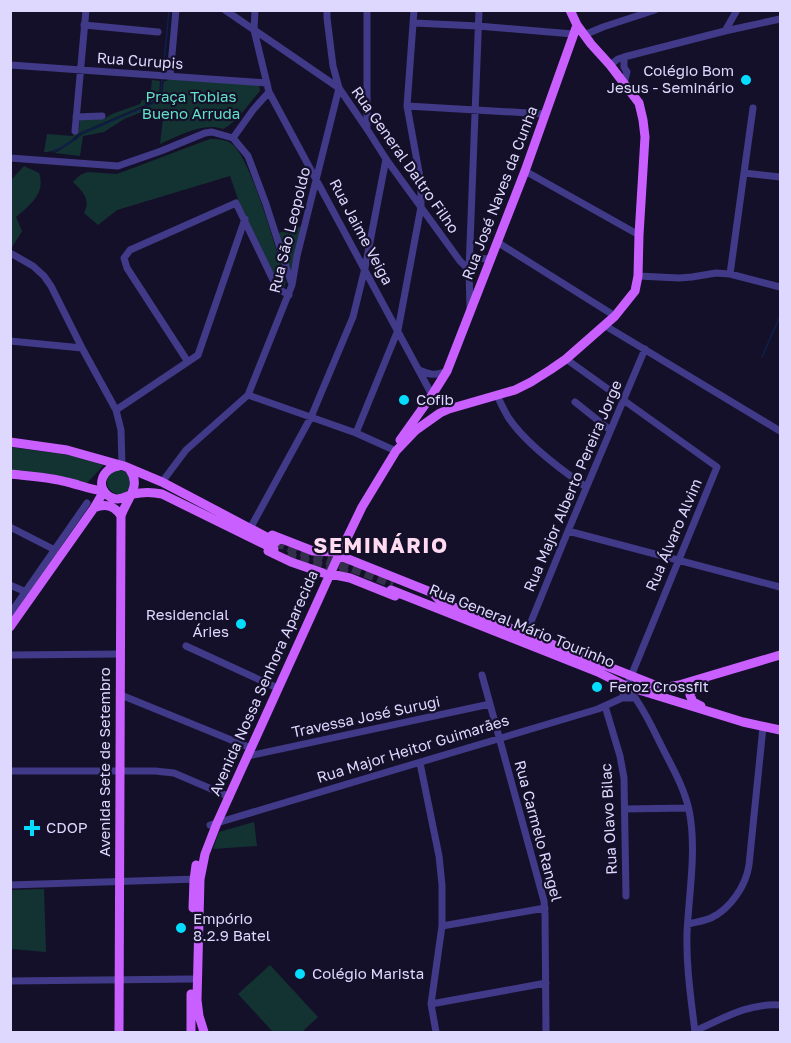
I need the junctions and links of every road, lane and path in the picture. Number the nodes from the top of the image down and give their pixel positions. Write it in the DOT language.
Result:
graph roads {
  1 [pos="86,10"];
  2 [pos="176,10"];
  3 [pos="225,10"];
  4 [pos="255,10"];
  5 [pos="367,10"];
  6 [pos="414,10"];
  7 [pos="479,10"];
  8 [pos="570,10"];
  9 [pos="656,10"];
  10 [pos="737,10"];
  11 [pos="327,14"];
  12 [pos="780,19"];
  13 [pos="414,23"];
  14 [pos="84,25"];
  15 [pos="577,25"];
  16 [pos="478,26"];
  17 [pos="254,30"];
  18 [pos="725,31"];
  19 [pos="158,32"];
  20 [pos="573,34"];
  21 [pos="584,35"];
  22 [pos="624,57"];
  23 [pos="10,65"];
  24 [pos="610,65"];
  25 [pos="80,70"];
  26 [pos="166,76"];
  27 [pos="267,83"];
  28 [pos="624,83"];
  29 [pos="339,88"];
  30 [pos="269,92"];
  31 [pos="407,106"];
  32 [pos="753,108"];
  33 [pos="474,110"];
  34 [pos="545,114"];
  35 [pos="76,117"];
  36 [pos="102,117"];
  37 [pos="367,129"];
  38 [pos="75,131"];
  39 [pos="233,138"];
  40 [pos="10,158"];
  41 [pos="386,159"];
  42 [pos="525,171"];
  43 [pos="744,173"];
  44 [pos="780,177"];
  45 [pos="317,179"];
  46 [pos="421,183"];
  47 [pos="407,188"];
  48 [pos="421,207"];
  49 [pos="245,219"];
  50 [pos="639,235"];
  51 [pos="497,242"];
  52 [pos="12,254"];
  53 [pos="470,256"];
  54 [pos="492,257"];
  55 [pos="365,268"];
  56 [pos="469,270"];
  57 [pos="730,274"];
  58 [pos="638,276"];
  59 [pos="292,285"];
  60 [pos="780,287"];
  61 [pos="289,295"];
  62 [pos="471,314"];
  63 [pos="615,316"];
  64 [pos="604,326"];
  65 [pos="398,330"];
  66 [pos="12,341"];
  67 [pos="82,348"];
  68 [pos="645,349"];
  69 [pos="566,359"];
  70 [pos="188,362"];
  71 [pos="419,370"];
  72 [pos="447,371"];
  73 [pos="248,395"];
  74 [pos="432,395"];
  75 [pos="497,395"];
  76 [pos="623,400"];
  77 [pos="575,402"];
  78 [pos="449,409"];
  79 [pos="116,410"];
  80 [pos="311,417"];
  81 [pos="610,430"];
  82 [pos="780,431"];
  83 [pos="356,434"];
  84 [pos="10,442"];
  85 [pos="395,450"];
  86 [pos="126,468"];
  87 [pos="10,474"];
  88 [pos="162,482"];
  89 [pos="586,487"];
  90 [pos="99,493"];
  91 [pos="146,493"];
  92 [pos="131,495"];
  93 [pos="91,506"];
  94 [pos="121,516"];
  95 [pos="224,520"];
  96 [pos="252,525"];
  97 [pos="10,527"];
  98 [pos="79,527"];
  99 [pos="68,531"];
  100 [pos="568,531"];
  101 [pos="275,546"];
  102 [pos="55,550"];
  103 [pos="336,554"];
  104 [pos="679,560"];
  105 [pos="326,573"];
  106 [pos="10,585"];
  107 [pos="392,587"];
  108 [pos="780,587"];
  109 [pos="26,592"];
  110 [pos="20,602"];
  111 [pos="441,606"];
  112 [pos="12,620"];
  113 [pos="526,634"];
  114 [pos="186,646"];
  115 [pos="121,654"];
  116 [pos="10,655"];
  117 [pos="780,655"];
  118 [pos="482,675"];
  119 [pos="715,675"];
  120 [pos="630,676"];
  121 [pos="273,686"];
  122 [pos="626,686"];
  123 [pos="647,693"];
  124 [pos="121,695"];
  125 [pos="622,698"];
  126 [pos="635,698"];
  127 [pos="490,704"];
  128 [pos="605,706"];
  129 [pos="642,707"];
  130 [pos="717,714"];
  131 [pos="763,727"];
  132 [pos="780,730"];
  133 [pos="499,739"];
  134 [pos="247,751"];
  135 [pos="420,763"];
  136 [pos="10,771"];
  137 [pos="120,771"];
  138 [pos="227,795"];
  139 [pos="688,808"];
  140 [pos="625,809"];
  141 [pos="214,824"];
  142 [pos="197,879"];
  143 [pos="120,881"];
  144 [pos="10,885"];
  145 [pos="626,896"];
  146 [pos="545,908"];
  147 [pos="688,924"];
  148 [pos="442,926"];
  149 [pos="192,979"];
  150 [pos="119,980"];
  151 [pos="10,981"];
  152 [pos="546,983"];
  153 [pos="431,1004"];
  154 [pos="780,1005"];
  155 [pos="119,1032"];
  156 [pos="191,1032"];
  157 [pos="204,1032"];
  158 [pos="436,1032"];
  159 [pos="546,1032"];
  160 [pos="695,1032"];
  1 -- 14 [label="street"];
  2 -- 26 [label="street"];
  3 -- 17 [label="street, Rua General Daltro Filho"];
  4 -- 17 [label="street, Rua Jaime Veiga"];
  5 -- 37 [label="street"];
  6 -- 13 [label="street"];
  7 -- 16 [label="street"];
  8 -- 15 [label="main road, Avenida Nossa Senhora Aparecida"];
  9 -- 21 [label="street"];
  10 -- 18 [label="street"];
  11 -- 29 [label="street, Rua São Leopoldo"];
  12 -- 18 [label="street"];
  13 -- 16 [label="street"];
  13 -- 31 [label="street"];
  14 -- 19 [label="street"];
  14 -- 25 [label="street"];
  15 -- 20 [label="main road, Rua José Naves da Cunha"];
  15 -- 21 [label="main road, Avenida Nossa Senhora Aparecida"];
  16 -- 20 [label="street"];
  16 -- 33 [label="street"];
  17 -- 27 [label="street, Rua Jaime Veiga"];
  17 -- 29 [label="street, Rua General Daltro Filho"];
  18 -- 22 [label="street"];
  20 -- 34 [label="main road, Rua José Naves da Cunha"];
  21 -- 24 [label="main road, Avenida Nossa Senhora Aparecida"];
  22 -- 24 [label="street"];
  22 -- 28 [label="street"];
  23 -- 25 [label="street, Rua Curupis"];
  24 -- 28 [label="main road, Avenida Nossa Senhora Aparecida"];
  25 -- 26 [label="street, Rua Curupis"];
  25 -- 35 [label="street"];
  26 -- 27 [label="street, Rua Curupis"];
  27 -- 30 [label="street, Rua Jaime Veiga"];
  28 -- 50 [label="main road, Avenida Nossa Senhora Aparecida"];
  29 -- 37 [label="street, Rua General Daltro Filho"];
  29 -- 45 [label="street, Rua São Leopoldo"];
  30 -- 39 [label="street"];
  30 -- 45 [label="street, Rua Jaime Veiga"];
  31 -- 33 [label="street"];
  31 -- 46 [label="street"];
  32 -- 43 [label="street"];
  33 -- 34 [label="street"];
  33 -- 53 [label="street"];
  34 -- 42 [label="main road, Rua José Naves da Cunha"];
  35 -- 36 [label="street"];
  35 -- 38 [label="street"];
  37 -- 41 [label="street, Rua General Daltro Filho"];
  39 -- 40 [label="street"];
  39 -- 59 [label="street"];
  41 -- 47 [label="street, Rua General Daltro Filho"];
  41 -- 55 [label="street"];
  42 -- 50 [label="street"];
  42 -- 51 [label="main road, Rua José Naves da Cunha"];
  43 -- 44 [label="street"];
  43 -- 57 [label="street"];
  45 -- 55 [label="street, Rua Jaime Veiga"];
  45 -- 59 [label="street, Rua São Leopoldo"];
  46 -- 47 [label="street"];
  46 -- 48 [label="street"];
  47 -- 48 [label="street, Rua General Daltro Filho"];
  48 -- 56 [label="street, Rua General Daltro Filho"];
  48 -- 65 [label="street"];
  49 -- 61 [label="street"];
  49 -- 70 [label="street"];
  49 -- 70 [label="street"];
  50 -- 58 [label="main road, Avenida Nossa Senhora Aparecida"];
  51 -- 54 [label="main road, Rua José Naves da Cunha"];
  51 -- 63 [label="street"];
  52 -- 67 [label="street"];
  53 -- 54 [label="street"];
  53 -- 56 [label="street"];
  54 -- 62 [label="main road, Rua José Naves da Cunha"];
  55 -- 65 [label="street, Rua Jaime Veiga"];
  55 -- 80 [label="street"];
  56 -- 62 [label="street"];
  57 -- 58 [label="street"];
  57 -- 60 [label="street"];
  58 -- 63 [label="main road, Avenida Nossa Senhora Aparecida"];
  59 -- 61 [label="street, Rua São Leopoldo"];
  61 -- 73 [label="street, Rua São Leopoldo"];
  62 -- 72 [label="main road, Rua José Naves da Cunha"];
  63 -- 64 [label="main road, Avenida Nossa Senhora Aparecida"];
  64 -- 68 [label="street"];
  64 -- 69 [label="main road, Avenida Nossa Senhora Aparecida"];
  65 -- 71 [label="street, Rua Jaime Veiga"];
  65 -- 83 [label="street"];
  66 -- 67 [label="street"];
  67 -- 79 [label="street"];
  68 -- 76 [label="street, Rua Major Alberto Pereira Jorge"];
  68 -- 82 [label="street"];
  69 -- 75 [label="main road, Avenida Nossa Senhora Aparecida"];
  69 -- 76 [label="street, Rua Álvaro Alvim"];
  70 -- 79 [label="street"];
  71 -- 72 [label="street"];
  71 -- 74 [label="street, Rua Jaime Veiga"];
  72 -- 74 [label="main road, Rua José Naves da Cunha"];
  73 -- 80 [label="street"];
  73 -- 88 [label="street, Rua São Leopoldo"];
  74 -- 78 [label="main road"];
  74 -- 85 [label="main road, Rua José Naves da Cunha"];
  75 -- 78 [label="main road, Avenida Nossa Senhora Aparecida"];
  75 -- 89 [label="street"];
  76 -- 81 [label="street, Rua Major Alberto Pereira Jorge"];
  76 -- 104 [label="street, Rua Álvaro Alvim"];
  77 -- 81 [label="street"];
  78 -- 85 [label="main road, Avenida Nossa Senhora Aparecida"];
  79 -- 86 [label="street"];
  80 -- 83 [label="street"];
  80 -- 96 [label="street"];
  81 -- 89 [label="street, Rua Major Alberto Pereira Jorge"];
  83 -- 85 [label="street"];
  84 -- 86 [label="main road"];
  85 -- 103 [label="main road, Avenida Nossa Senhora Aparecida"];
  86 -- 88 [label="main road"];
  86 -- 90 [label="main road"];
  86 -- 92 [label="main road"];
  87 -- 90 [label="main road"];
  88 -- 91 [label="main road"];
  88 -- 95 [label="main road"];
  89 -- 100 [label="street, Rua Major Alberto Pereira Jorge"];
  90 -- 92 [label="main road"];
  90 -- 93 [label="main road"];
  91 -- 92 [label="main road"];
  91 -- 95 [label="main road"];
  92 -- 94 [label="main road, Avenida Sete de Setembro"];
  93 -- 94 [label="main road"];
  93 -- 98 [label="main road"];
  93 -- 99 [label="street"];
  94 -- 115 [label="main road, Avenida Sete de Setembro"];
  95 -- 96 [label="main road"];
  95 -- 101 [label="main road"];
  95 -- 105 [label="main road"];
  96 -- 103 [label="main road"];
  97 -- 102 [label="street"];
  98 -- 99 [label="main road"];
  98 -- 112 [label="main road"];
  99 -- 102 [label="street"];
  100 -- 104 [label="street"];
  100 -- 113 [label="street, Rua Major Alberto Pereira Jorge"];
  102 -- 109 [label="street"];
  103 -- 105 [label="main road, Avenida Nossa Senhora Aparecida"];
  103 -- 111 [label="main road"];
  104 -- 108 [label="street"];
  104 -- 120 [label="street, Rua Álvaro Alvim"];
  105 -- 111 [label="main road"];
  105 -- 121 [label="main road, Avenida Nossa Senhora Aparecida"];
  105 -- 134 [label="main road, Avenida Nossa Senhora Aparecida"];
  106 -- 109 [label="street"];
  107 -- 111 [label="main road, Rua General Mário Tourinho"];
  109 -- 110 [label="street"];
  110 -- 112 [label="main road"];
  111 -- 113 [label="main road, Rua General Mário Tourinho"];
  111 -- 122 [label="main road, Rua General Mário Tourinho"];
  113 -- 120 [label="main road, Rua General Mário Tourinho"];
  114 -- 121 [label="street"];
  115 -- 116 [label="street"];
  115 -- 124 [label="main road, Avenida Sete de Setembro"];
  117 -- 119 [label="main road"];
  118 -- 127 [label="street, Rua Carmelo Rangel"];
  119 -- 120 [label="main road"];
  119 -- 130 [label="main road"];
  120 -- 122 [label="street, Rua Álvaro Alvim"];
  121 -- 134 [label="main road, Avenida Nossa Senhora Aparecida"];
  122 -- 123 [label="main road, Rua General Mário Tourinho"];
  122 -- 125 [label="street"];
  122 -- 126 [label="street"];
  123 -- 129 [label="street"];
  123 -- 130 [label="main road, Rua General Mário Tourinho"];
  124 -- 134 [label="street"];
  124 -- 137 [label="main road, Avenida Sete de Setembro"];
  125 -- 126 [label="street, Rua Major Heitor Guimarães"];
  125 -- 128 [label="street, Rua Major Heitor Guimarães"];
  126 -- 129 [label="street"];
  127 -- 133 [label="street, Rua Carmelo Rangel"];
  127 -- 134 [label="street, Travessa José Surugi"];
  128 -- 133 [label="street, Rua Major Heitor Guimarães"];
  128 -- 140 [label="street, Rua Olavo Bilac"];
  129 -- 139 [label="street"];
  130 -- 131 [label="main road, Rua General Mário Tourinho"];
  131 -- 132 [label="main road, Rua General Mário Tourinho"];
  131 -- 147 [label="street"];
  133 -- 135 [label="street, Rua Major Heitor Guimarães"];
  133 -- 146 [label="street, Rua Carmelo Rangel"];
  134 -- 138 [label="main road, Avenida Nossa Senhora Aparecida"];
  135 -- 141 [label="street, Rua Major Heitor Guimarães"];
  135 -- 148 [label="street"];
  136 -- 137 [label="street"];
  137 -- 138 [label="street"];
  137 -- 143 [label="main road, Avenida Sete de Setembro"];
  138 -- 141 [label="main road, Avenida Nossa Senhora Aparecida"];
  139 -- 140 [label="street"];
  139 -- 147 [label="street"];
  140 -- 145 [label="street, Rua Olavo Bilac"];
  141 -- 142 [label="main road, Avenida Nossa Senhora Aparecida"];
  142 -- 143 [label="street"];
  142 -- 149 [label="main road, Avenida Nossa Senhora Aparecida"];
  142 -- 157 [label="main road, Avenida Nossa Senhora Aparecida"];
  143 -- 144 [label="street"];
  143 -- 150 [label="main road, Avenida Sete de Setembro"];
  146 -- 148 [label="street"];
  146 -- 152 [label="street, Rua Carmelo Rangel"];
  147 -- 160 [label="street"];
  148 -- 153 [label="street"];
  149 -- 150 [label="street"];
  149 -- 156 [label="main road, Avenida Nossa Senhora Aparecida"];
  150 -- 151 [label="street"];
  150 -- 155 [label="main road, Avenida Sete de Setembro"];
  152 -- 153 [label="street"];
  152 -- 159 [label="street, Rua Carmelo Rangel"];
  153 -- 158 [label="street"];
  154 -- 160 [label="street"];
}
